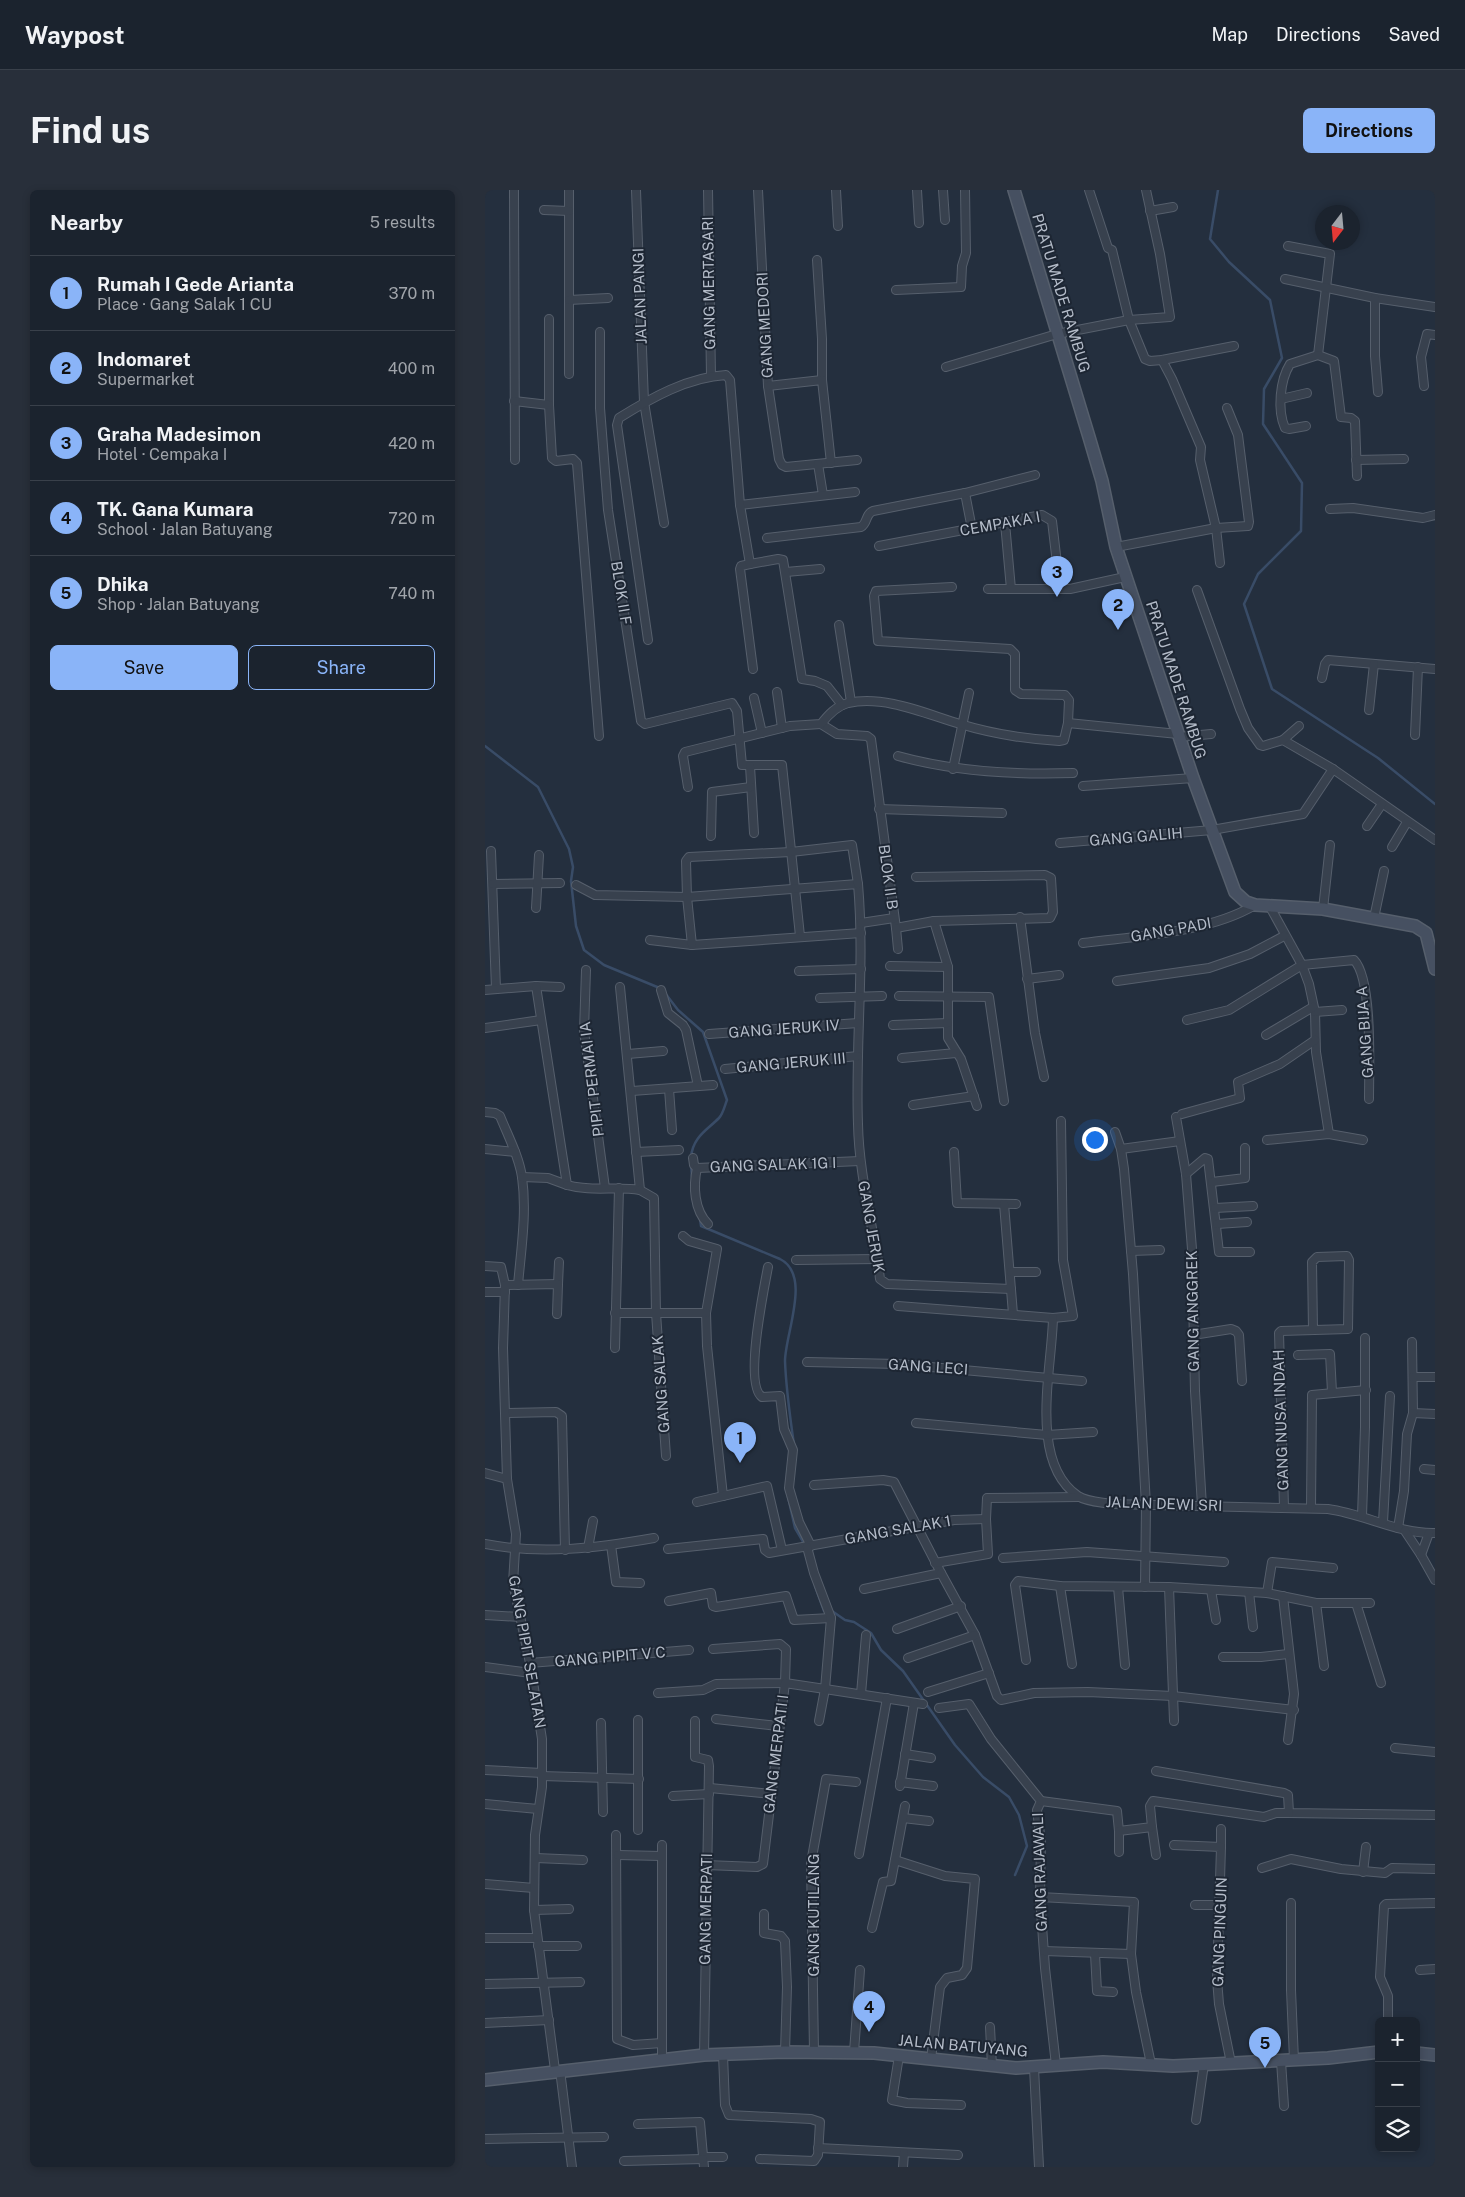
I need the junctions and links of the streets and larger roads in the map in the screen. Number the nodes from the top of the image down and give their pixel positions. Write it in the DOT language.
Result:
graph roads {
  1 [pos="514,190"];
  2 [pos="569,190"];
  3 [pos="636,190"];
  4 [pos="708,190"];
  5 [pos="758,190"];
  6 [pos="835,190"];
  7 [pos="917,190"];
  8 [pos="943,190"];
  9 [pos="965,190"];
  10 [pos="1014,190"];
  11 [pos="1089,190"];
  12 [pos="1146,190"];
  13 [pos="1173,207"];
  14 [pos="544,210"];
  15 [pos="569,211"];
  16 [pos="1150,211"];
  17 [pos="945,220"];
  18 [pos="919,223"];
  19 [pos="838,226"];
  20 [pos="1287,246"];
  21 [pos="817,260"];
  22 [pos="1285,279"];
  23 [pos="1326,288"];
  24 [pos="896,290"];
  25 [pos="608,298"];
  26 [pos="1375,298"];
  27 [pos="569,300"];
  28 [pos="1435,307"];
  29 [pos="549,319"];
  30 [pos="1129,320"];
  31 [pos="600,332"];
  32 [pos="1057,334"];
  33 [pos="1435,335"];
  34 [pos="1234,346"];
  35 [pos="1318,355"];
  36 [pos="1162,360"];
  37 [pos="946,367"];
  38 [pos="569,374"];
  39 [pos="711,376"];
  40 [pos="822,380"];
  41 [pos="768,386"];
  42 [pos="1423,386"];
  43 [pos="1379,392"];
  44 [pos="1307,393"];
  45 [pos="1281,399"];
  46 [pos="514,401"];
  47 [pos="644,402"];
  48 [pos="549,405"];
  49 [pos="1227,408"];
  50 [pos="1306,426"];
  51 [pos="1404,459"];
  52 [pos="515,460"];
  53 [pos="857,460"];
  54 [pos="1356,460"];
  55 [pos="831,463"];
  56 [pos="818,464"];
  57 [pos="1035,475"];
  58 [pos="1357,476"];
  59 [pos="855,492"];
  60 [pos="965,493"];
  61 [pos="823,495"];
  62 [pos="740,504"];
  63 [pos="1330,509"];
  64 [pos="1435,515"];
  65 [pos="664,523"];
  66 [pos="1005,523"];
  67 [pos="1216,528"];
  68 [pos="972,529"];
  69 [pos="767,538"];
  70 [pos="879,546"];
  71 [pos="1116,547"];
  72 [pos="1220,563"];
  73 [pos="750,564"];
  74 [pos="820,569"];
  75 [pos="786,572"];
  76 [pos="1125,577"];
  77 [pos="952,587"];
  78 [pos="988,589"];
  79 [pos="1011,589"];
  80 [pos="1060,589"];
  81 [pos="1197,590"];
  82 [pos="839,625"];
  83 [pos="648,640"];
  84 [pos="1374,664"];
  85 [pos="1418,667"];
  86 [pos="753,669"];
  87 [pos="1435,669"];
  88 [pos="1322,678"];
  89 [pos="777,692"];
  90 [pos="969,693"];
  91 [pos="754,698"];
  92 [pos="851,702"];
  93 [pos="842,705"];
  94 [pos="1369,710"];
  95 [pos="1068,723"];
  96 [pos="821,724"];
  97 [pos="961,724"];
  98 [pos="1299,726"];
  99 [pos="782,728"];
  100 [pos="762,733"];
  101 [pos="1211,734"];
  102 [pos="1415,735"];
  103 [pos="599,736"];
  104 [pos="1179,736"];
  105 [pos="739,739"];
  106 [pos="1283,740"];
  107 [pos="898,756"];
  108 [pos="750,766"];
  109 [pos="953,768"];
  110 [pos="1333,769"];
  111 [pos="1073,773"];
  112 [pos="1193,778"];
  113 [pos="1083,786"];
  114 [pos="688,787"];
  115 [pos="751,787"];
  116 [pos="1382,804"];
  117 [pos="879,809"];
  118 [pos="1002,813"];
  119 [pos="1407,822"];
  120 [pos="1367,826"];
  121 [pos="1212,830"];
  122 [pos="754,834"];
  123 [pos="711,836"];
  124 [pos="1435,840"];
  125 [pos="1060,843"];
  126 [pos="1329,845"];
  127 [pos="1393,847"];
  128 [pos="491,851"];
  129 [pos="791,852"];
  130 [pos="539,855"];
  131 [pos="1384,871"];
  132 [pos="916,877"];
  133 [pos="537,883"];
  134 [pos="493,884"];
  135 [pos="560,884"];
  136 [pos="858,884"];
  137 [pos="576,885"];
  138 [pos="795,889"];
  139 [pos="687,897"];
  140 [pos="1269,905"];
  141 [pos="1255,906"];
  142 [pos="536,908"];
  143 [pos="1323,909"];
  144 [pos="894,918"];
  145 [pos="1020,918"];
  146 [pos="1374,918"];
  147 [pos="934,921"];
  148 [pos="861,923"];
  149 [pos="896,928"];
  150 [pos="861,933"];
  151 [pos="800,936"];
  152 [pos="1285,936"];
  153 [pos="650,940"];
  154 [pos="1083,943"];
  155 [pos="692,944"];
  156 [pos="898,949"];
  157 [pos="1302,965"];
  158 [pos="891,966"];
  159 [pos="948,967"];
  160 [pos="861,969"];
  161 [pos="1435,969"];
  162 [pos="586,970"];
  163 [pos="799,972"];
  164 [pos="1059,975"];
  165 [pos="1027,979"];
  166 [pos="1117,981"];
  167 [pos="536,986"];
  168 [pos="560,987"];
  169 [pos="621,987"];
  170 [pos="496,989"];
  171 [pos="485,990"];
  172 [pos="661,990"];
  173 [pos="860,996"];
  174 [pos="882,996"];
  175 [pos="899,996"];
  176 [pos="949,996"];
  177 [pos="820,998"];
  178 [pos="1314,1010"];
  179 [pos="1342,1010"];
  180 [pos="541,1020"];
  181 [pos="1187,1020"];
  182 [pos="858,1023"];
  183 [pos="948,1023"];
  184 [pos="893,1025"];
  185 [pos="485,1028"];
  186 [pos="709,1034"];
  187 [pos="1266,1035"];
  188 [pos="1315,1040"];
  189 [pos="663,1050"];
  190 [pos="956,1053"];
  191 [pos="628,1054"];
  192 [pos="858,1056"];
  193 [pos="902,1058"];
  194 [pos="725,1069"];
  195 [pos="1044,1076"];
  196 [pos="713,1085"];
  197 [pos="698,1086"];
  198 [pos="669,1089"];
  199 [pos="632,1092"];
  200 [pos="974,1096"];
  201 [pos="1369,1099"];
  202 [pos="1004,1101"];
  203 [pos="913,1105"];
  204 [pos="977,1106"];
  205 [pos="485,1112"];
  206 [pos="1061,1121"];
  207 [pos="672,1130"];
  208 [pos="1115,1132"];
  209 [pos="1329,1134"];
  210 [pos="1267,1140"];
  211 [pos="1363,1140"];
  212 [pos="1180,1141"];
  213 [pos="1245,1148"];
  214 [pos="485,1149"];
  215 [pos="679,1150"];
  216 [pos="1121,1150"];
  217 [pos="515,1152"];
  218 [pos="636,1152"];
  219 [pos="954,1152"];
  220 [pos="693,1158"];
  221 [pos="861,1161"];
  222 [pos="697,1168"];
  223 [pos="1186,1174"];
  224 [pos="522,1177"];
  225 [pos="1212,1182"];
  226 [pos="567,1184"];
  227 [pos="605,1188"];
  228 [pos="619,1188"];
  229 [pos="640,1190"];
  230 [pos="1004,1204"];
  231 [pos="1016,1204"];
  232 [pos="1253,1206"];
  233 [pos="1215,1208"];
  234 [pos="1247,1222"];
  235 [pos="708,1224"];
  236 [pos="1217,1224"];
  237 [pos="683,1236"];
  238 [pos="1160,1250"];
  239 [pos="1131,1251"];
  240 [pos="1250,1252"];
  241 [pos="878,1259"];
  242 [pos="796,1260"];
  243 [pos="559,1262"];
  244 [pos="485,1266"];
  245 [pos="768,1267"];
  246 [pos="1011,1272"];
  247 [pos="1035,1272"];
  248 [pos="558,1284"];
  249 [pos="518,1285"];
  250 [pos="505,1289"];
  251 [pos="1011,1289"];
  252 [pos="485,1292"];
  253 [pos="898,1306"];
  254 [pos="615,1313"];
  255 [pos="656,1313"];
  256 [pos="706,1313"];
  257 [pos="557,1314"];
  258 [pos="1013,1314"];
  259 [pos="1053,1318"];
  260 [pos="1313,1330"];
  261 [pos="1193,1335"];
  262 [pos="1365,1338"];
  263 [pos="1412,1342"];
  264 [pos="615,1348"];
  265 [pos="1298,1355"];
  266 [pos="807,1362"];
  267 [pos="1413,1377"];
  268 [pos="1435,1377"];
  269 [pos="1049,1379"];
  270 [pos="1082,1381"];
  271 [pos="1242,1381"];
  272 [pos="1366,1390"];
  273 [pos="1332,1392"];
  274 [pos="1390,1396"];
  275 [pos="506,1413"];
  276 [pos="1413,1413"];
  277 [pos="1435,1414"];
  278 [pos="917,1423"];
  279 [pos="1093,1432"];
  280 [pos="1047,1434"];
  281 [pos="665,1456"];
  282 [pos="1424,1469"];
  283 [pos="1435,1470"];
  284 [pos="485,1473"];
  285 [pos="507,1479"];
  286 [pos="814,1485"];
  287 [pos="723,1496"];
  288 [pos="1079,1496"];
  289 [pos="697,1502"];
  290 [pos="1146,1505"];
  291 [pos="1202,1506"];
  292 [pos="1284,1508"];
  293 [pos="1311,1508"];
  294 [pos="1362,1516"];
  295 [pos="986,1519"];
  296 [pos="593,1520"];
  297 [pos="1383,1522"];
  298 [pos="915,1526"];
  299 [pos="1401,1530"];
  300 [pos="1432,1533"];
  301 [pos="654,1538"];
  302 [pos="485,1544"];
  303 [pos="611,1545"];
  304 [pos="809,1546"];
  305 [pos="588,1548"];
  306 [pos="667,1549"];
  307 [pos="515,1550"];
  308 [pos="565,1550"];
  309 [pos="782,1550"];
  310 [pos="1421,1554"];
  311 [pos="1144,1555"];
  312 [pos="1003,1558"];
  313 [pos="1224,1562"];
  314 [pos="935,1563"];
  315 [pos="1333,1568"];
  316 [pos="941,1573"];
  317 [pos="1435,1580"];
  318 [pos="640,1582"];
  319 [pos="1060,1586"];
  320 [pos="1118,1587"];
  321 [pos="1145,1587"];
  322 [pos="1169,1587"];
  323 [pos="864,1589"];
  324 [pos="1211,1590"];
  325 [pos="1249,1592"];
  326 [pos="1267,1593"];
  327 [pos="1283,1596"];
  328 [pos="669,1601"];
  329 [pos="1316,1602"];
  330 [pos="1356,1603"];
  331 [pos="1370,1603"];
  332 [pos="961,1606"];
  333 [pos="485,1615"];
  334 [pos="520,1618"];
  335 [pos="831,1618"];
  336 [pos="1216,1620"];
  337 [pos="1253,1627"];
  338 [pos="897,1629"];
  339 [pos="866,1634"];
  340 [pos="975,1636"];
  341 [pos="713,1649"];
  342 [pos="689,1650"];
  343 [pos="1288,1654"];
  344 [pos="1223,1657"];
  345 [pos="908,1658"];
  346 [pos="1026,1660"];
  347 [pos="530,1663"];
  348 [pos="1072,1664"];
  349 [pos="1125,1665"];
  350 [pos="1324,1666"];
  351 [pos="485,1667"];
  352 [pos="531,1674"];
  353 [pos="989,1674"];
  354 [pos="785,1683"];
  355 [pos="1381,1683"];
  356 [pos="825,1689"];
  357 [pos="928,1692"];
  358 [pos="658,1693"];
  359 [pos="861,1694"];
  360 [pos="1173,1696"];
  361 [pos="887,1698"];
  362 [pos="914,1703"];
  363 [pos="923,1704"];
  364 [pos="939,1708"];
  365 [pos="1294,1710"];
  366 [pos="716,1719"];
  367 [pos="638,1720"];
  368 [pos="695,1721"];
  369 [pos="819,1721"];
  370 [pos="1173,1721"];
  371 [pos="601,1723"];
  372 [pos="778,1726"];
  373 [pos="1288,1740"];
  374 [pos="1395,1748"];
  375 [pos="1435,1752"];
  376 [pos="905,1754"];
  377 [pos="931,1758"];
  378 [pos="485,1770"];
  379 [pos="1156,1772"];
  380 [pos="542,1774"];
  381 [pos="601,1778"];
  382 [pos="639,1779"];
  383 [pos="856,1782"];
  384 [pos="933,1786"];
  385 [pos="709,1791"];
  386 [pos="771,1794"];
  387 [pos="673,1796"];
  388 [pos="1041,1801"];
  389 [pos="485,1804"];
  390 [pos="905,1806"];
  391 [pos="538,1809"];
  392 [pos="603,1812"];
  393 [pos="1289,1813"];
  394 [pos="1435,1815"];
  395 [pos="903,1818"];
  396 [pos="929,1822"];
  397 [pos="1152,1827"];
  398 [pos="1221,1829"];
  399 [pos="639,1830"];
  400 [pos="1119,1831"];
  401 [pos="616,1835"];
  402 [pos="662,1845"];
  403 [pos="1174,1845"];
  404 [pos="1221,1847"];
  405 [pos="1366,1847"];
  406 [pos="1119,1852"];
  407 [pos="859,1854"];
  408 [pos="618,1855"];
  409 [pos="1156,1855"];
  410 [pos="661,1856"];
  411 [pos="536,1858"];
  412 [pos="583,1860"];
  413 [pos="895,1860"];
  414 [pos="706,1865"];
  415 [pos="1262,1868"];
  416 [pos="1435,1869"];
  417 [pos="1363,1872"];
  418 [pos="485,1884"];
  419 [pos="535,1888"];
  420 [pos="1040,1896"];
  421 [pos="1291,1903"];
  422 [pos="1435,1903"];
  423 [pos="1219,1904"];
  424 [pos="1195,1905"];
  425 [pos="569,1909"];
  426 [pos="534,1910"];
  427 [pos="763,1914"];
  428 [pos="872,1928"];
  429 [pos="485,1938"];
  430 [pos="537,1942"];
  431 [pos="577,1946"];
  432 [pos="1044,1952"];
  433 [pos="1095,1954"];
  434 [pos="1131,1954"];
  435 [pos="860,1970"];
  436 [pos="1420,1970"];
  437 [pos="1435,1970"];
  438 [pos="579,1982"];
  439 [pos="485,1984"];
  440 [pos="543,1984"];
  441 [pos="1113,1992"];
  442 [pos="1388,2017"];
  443 [pos="549,2020"];
  444 [pos="485,2023"];
  445 [pos="990,2027"];
  446 [pos="662,2043"];
  447 [pos="785,2052"];
  448 [pos="814,2052"];
  449 [pos="854,2052"];
  450 [pos="1375,2052"];
  451 [pos="1420,2053"];
  452 [pos="723,2054"];
  453 [pos="705,2055"];
  454 [pos="1435,2055"];
  455 [pos="899,2056"];
  456 [pos="662,2059"];
  457 [pos="931,2059"];
  458 [pos="1295,2060"];
  459 [pos="1281,2061"];
  460 [pos="1231,2063"];
  461 [pos="1151,2064"];
  462 [pos="1204,2064"];
  463 [pos="1056,2065"];
  464 [pos="992,2066"];
  465 [pos="1034,2068"];
  466 [pos="557,2070"];
  467 [pos="485,2080"];
  468 [pos="961,2105"];
  469 [pos="1283,2106"];
  470 [pos="1196,2120"];
  471 [pos="638,2124"];
  472 [pos="569,2136"];
  473 [pos="604,2137"];
  474 [pos="485,2139"];
  475 [pos="818,2148"];
  476 [pos="904,2153"];
  477 [pos="958,2155"];
  478 [pos="723,2157"];
  479 [pos="760,2159"];
  480 [pos="624,2161"];
  481 [pos="703,2161"];
  482 [pos="572,2167"];
  483 [pos="903,2167"];
  484 [pos="1039,2167"];
  1 -- 46 [label="street"];
  2 -- 15 [label="street"];
  3 -- 47 [label="street, JALAN PANGI"];
  4 -- 39 [label="street, GANG MERTASARI"];
  5 -- 41 [label="street, GANG MEDORI"];
  6 -- 19 [label="street"];
  7 -- 18 [label="street"];
  8 -- 17 [label="street"];
  9 -- 24 [label="street"];
  10 -- 32 [label="street, PRATU MADE RAMBUG"];
  11 -- 30 [label="street"];
  12 -- 16 [label="street"];
  13 -- 16 [label="street"];
  14 -- 15 [label="street"];
  15 -- 27 [label="street"];
  16 -- 30 [label="street"];
  20 -- 23 [label="street"];
  21 -- 40 [label="street"];
  22 -- 23 [label="street"];
  23 -- 26 [label="street"];
  23 -- 35 [label="street"];
  25 -- 27 [label="street"];
  26 -- 28 [label="street"];
  26 -- 43 [label="street"];
  27 -- 38 [label="street"];
  29 -- 48 [label="street"];
  30 -- 32 [label="street"];
  30 -- 36 [label="street"];
  31 -- 105 [label="street, BLOK II F"];
  32 -- 37 [label="street"];
  32 -- 71 [label="street, PRATU MADE RAMBUG"];
  33 -- 42 [label="street"];
  34 -- 36 [label="street"];
  35 -- 45 [label="street"];
  35 -- 54 [label="street"];
  36 -- 67 [label="street"];
  39 -- 47 [label="street"];
  39 -- 62 [label="street"];
  40 -- 41 [label="street"];
  40 -- 55 [label="street"];
  41 -- 56 [label="street, GANG MEDORI"];
  44 -- 45 [label="street"];
  45 -- 50 [label="street"];
  46 -- 48 [label="street"];
  46 -- 52 [label="street"];
  47 -- 65 [label="street, JALAN PANGI"];
  47 -- 83 [label="street"];
  48 -- 103 [label="street"];
  49 -- 67 [label="street"];
  51 -- 54 [label="street"];
  53 -- 55 [label="street"];
  54 -- 58 [label="street"];
  55 -- 56 [label="street"];
  56 -- 61 [label="street"];
  57 -- 60 [label="street"];
  59 -- 61 [label="street"];
  60 -- 68 [label="street"];
  60 -- 69 [label="street"];
  61 -- 62 [label="street"];
  62 -- 73 [label="street"];
  63 -- 64 [label="street"];
  66 -- 68 [label="street, CEMPAKA I"];
  66 -- 79 [label="street"];
  66 -- 80 [label="street, CEMPAKA I"];
  67 -- 71 [label="street"];
  67 -- 72 [label="street"];
  68 -- 70 [label="street, CEMPAKA I"];
  71 -- 76 [label="street, PRATU MADE RAMBUG"];
  73 -- 75 [label="street"];
  73 -- 86 [label="street"];
  74 -- 75 [label="street"];
  75 -- 93 [label="street"];
  76 -- 80 [label="street"];
  76 -- 104 [label="street, PRATU MADE RAMBUG"];
  77 -- 95 [label="street"];
  78 -- 79 [label="street"];
  79 -- 80 [label="street"];
  81 -- 106 [label="street"];
  82 -- 92 [label="street"];
  84 -- 85 [label="street"];
  84 -- 88 [label="street"];
  84 -- 94 [label="street"];
  85 -- 87 [label="street"];
  85 -- 102 [label="street"];
  89 -- 99 [label="street"];
  90 -- 97 [label="street"];
  91 -- 100 [label="street"];
  92 -- 93 [label="street"];
  92 -- 97 [label="street"];
  93 -- 96 [label="street"];
  95 -- 97 [label="street"];
  95 -- 104 [label="street"];
  96 -- 99 [label="street"];
  96 -- 117 [label="street, BLOK II B"];
  97 -- 109 [label="street"];
  98 -- 106 [label="street"];
  99 -- 100 [label="street"];
  100 -- 105 [label="street"];
  101 -- 104 [label="street"];
  104 -- 112 [label="street, PRATU MADE RAMBUG"];
  105 -- 108 [label="street"];
  105 -- 114 [label="street"];
  106 -- 110 [label="street"];
  107 -- 109 [label="street"];
  108 -- 115 [label="street"];
  108 -- 129 [label="street"];
  109 -- 111 [label="street"];
  110 -- 116 [label="street"];
  110 -- 121 [label="street, GANG GALIH"];
  112 -- 113 [label="street"];
  112 -- 121 [label="street, PRATU MADE RAMBUG"];
  115 -- 122 [label="street"];
  115 -- 123 [label="street"];
  116 -- 119 [label="street"];
  116 -- 120 [label="street"];
  117 -- 118 [label="street"];
  117 -- 144 [label="street, BLOK II B"];
  119 -- 124 [label="street"];
  119 -- 127 [label="street"];
  121 -- 125 [label="street, GANG GALIH"];
  121 -- 141 [label="street, PRATU MADE RAMBUG"];
  126 -- 143 [label="street"];
  128 -- 134 [label="street"];
  129 -- 136 [label="street, GANG JERUK"];
  129 -- 138 [label="street"];
  129 -- 139 [label="street"];
  130 -- 133 [label="street"];
  131 -- 146 [label="street"];
  132 -- 145 [label="street, BLOK II B"];
  133 -- 134 [label="street"];
  133 -- 135 [label="street"];
  133 -- 142 [label="street"];
  134 -- 170 [label="street"];
  136 -- 138 [label="street"];
  136 -- 148 [label="street, GANG JERUK"];
  137 -- 139 [label="street"];
  138 -- 139 [label="street"];
  138 -- 151 [label="street"];
  139 -- 155 [label="street"];
  140 -- 141 [label="street"];
  140 -- 143 [label="street"];
  140 -- 152 [label="street"];
  141 -- 154 [label="street, GANG PADI"];
  143 -- 146 [label="street"];
  144 -- 148 [label="street"];
  144 -- 149 [label="street, BLOK II B"];
  145 -- 147 [label="street, BLOK II B"];
  145 -- 165 [label="street"];
  146 -- 161 [label="street"];
  147 -- 149 [label="street, BLOK II B"];
  147 -- 159 [label="street"];
  148 -- 150 [label="street, GANG JERUK"];
  149 -- 156 [label="street"];
  150 -- 151 [label="street"];
  150 -- 160 [label="street, GANG JERUK"];
  151 -- 155 [label="street"];
  152 -- 157 [label="street"];
  152 -- 166 [label="street"];
  153 -- 155 [label="street"];
  157 -- 178 [label="street"];
  157 -- 181 [label="street"];
  157 -- 201 [label="street, GANG BIJA A"];
  158 -- 159 [label="street"];
  159 -- 176 [label="street"];
  160 -- 163 [label="street"];
  160 -- 173 [label="street, GANG JERUK"];
  162 -- 227 [label="street, PIPIT PERMAI IA"];
  164 -- 165 [label="street"];
  165 -- 195 [label="street"];
  167 -- 168 [label="street"];
  167 -- 170 [label="street"];
  167 -- 180 [label="street"];
  169 -- 191 [label="street"];
  170 -- 171 [label="street"];
  172 -- 197 [label="street"];
  173 -- 174 [label="street"];
  173 -- 177 [label="street"];
  173 -- 182 [label="street, GANG JERUK"];
  175 -- 176 [label="street"];
  176 -- 183 [label="street"];
  176 -- 202 [label="street"];
  178 -- 179 [label="street"];
  178 -- 187 [label="street"];
  178 -- 188 [label="street"];
  180 -- 185 [label="street"];
  180 -- 226 [label="street"];
  182 -- 186 [label="street, GANG JERUK IV"];
  182 -- 192 [label="street, GANG JERUK"];
  183 -- 184 [label="street"];
  183 -- 190 [label="street"];
  188 -- 209 [label="street"];
  188 -- 212 [label="street, GANG ANGGREK"];
  189 -- 191 [label="street"];
  190 -- 193 [label="street"];
  190 -- 200 [label="street"];
  191 -- 199 [label="street"];
  192 -- 194 [label="street, GANG JERUK III"];
  192 -- 221 [label="street, GANG JERUK"];
  196 -- 197 [label="street"];
  197 -- 198 [label="street"];
  198 -- 199 [label="street"];
  198 -- 207 [label="street"];
  199 -- 218 [label="street"];
  200 -- 203 [label="street"];
  200 -- 204 [label="street"];
  205 -- 217 [label="street"];
  206 -- 259 [label="street"];
  208 -- 216 [label="street"];
  209 -- 210 [label="street"];
  209 -- 211 [label="street"];
  212 -- 216 [label="street"];
  212 -- 223 [label="street, GANG ANGGREK"];
  213 -- 225 [label="street"];
  214 -- 217 [label="street"];
  215 -- 218 [label="street"];
  216 -- 239 [label="street"];
  217 -- 224 [label="street"];
  218 -- 229 [label="street"];
  219 -- 230 [label="street"];
  220 -- 222 [label="street, GANG SALAK 1G I"];
  221 -- 222 [label="street, GANG SALAK 1G I"];
  221 -- 241 [label="street, GANG JERUK"];
  222 -- 235 [label="street"];
  223 -- 225 [label="street"];
  223 -- 261 [label="street, GANG ANGGREK"];
  224 -- 226 [label="street"];
  224 -- 249 [label="street"];
  225 -- 233 [label="street"];
  226 -- 227 [label="street"];
  227 -- 228 [label="street"];
  228 -- 229 [label="street"];
  228 -- 254 [label="street"];
  229 -- 255 [label="street, GANG SALAK"];
  230 -- 231 [label="street"];
  230 -- 246 [label="street"];
  232 -- 233 [label="street"];
  233 -- 236 [label="street"];
  234 -- 236 [label="street"];
  236 -- 240 [label="street"];
  237 -- 256 [label="street"];
  238 -- 239 [label="street"];
  239 -- 290 [label="street"];
  241 -- 242 [label="street"];
  241 -- 251 [label="street, GANG JERUK"];
  243 -- 248 [label="street"];
  244 -- 250 [label="street"];
  245 -- 304 [label="street"];
  246 -- 247 [label="street"];
  246 -- 251 [label="street"];
  248 -- 249 [label="street"];
  248 -- 257 [label="street"];
  249 -- 250 [label="street"];
  250 -- 252 [label="street"];
  250 -- 275 [label="street, GANG PIPIT SELATAN"];
  251 -- 258 [label="street"];
  253 -- 258 [label="street"];
  254 -- 255 [label="street"];
  254 -- 264 [label="street"];
  255 -- 256 [label="street"];
  255 -- 281 [label="street, GANG SALAK"];
  256 -- 287 [label="street"];
  258 -- 259 [label="street"];
  259 -- 269 [label="street"];
  260 -- 260 [label="street"];
  260 -- 292 [label="street, GANG NUSA INDAH"];
  261 -- 271 [label="street"];
  261 -- 291 [label="street, GANG ANGGREK"];
  262 -- 272 [label="street"];
  263 -- 267 [label="street"];
  265 -- 273 [label="street"];
  266 -- 269 [label="street, GANG LECI"];
  267 -- 268 [label="street"];
  267 -- 276 [label="street"];
  269 -- 270 [label="street, GANG LECI"];
  269 -- 280 [label="street"];
  272 -- 273 [label="street"];
  272 -- 294 [label="street"];
  273 -- 293 [label="street"];
  274 -- 297 [label="street"];
  275 -- 285 [label="street, GANG PIPIT SELATAN"];
  275 -- 308 [label="street"];
  276 -- 277 [label="street"];
  276 -- 299 [label="street"];
  278 -- 280 [label="street"];
  279 -- 280 [label="street"];
  280 -- 288 [label="street"];
  282 -- 283 [label="street"];
  284 -- 285 [label="street"];
  285 -- 307 [label="street, GANG PIPIT SELATAN"];
  286 -- 298 [label="street"];
  287 -- 289 [label="street"];
  287 -- 309 [label="street"];
  288 -- 290 [label="street, JALAN DEWI SRI"];
  288 -- 295 [label="street"];
  290 -- 291 [label="street, JALAN DEWI SRI"];
  290 -- 311 [label="street"];
  291 -- 292 [label="street, JALAN DEWI SRI"];
  292 -- 293 [label="street, JALAN DEWI SRI"];
  293 -- 294 [label="street, JALAN DEWI SRI"];
  294 -- 297 [label="street, JALAN DEWI SRI"];
  295 -- 298 [label="street, GANG SALAK 1"];
  295 -- 314 [label="street"];
  296 -- 305 [label="street"];
  297 -- 299 [label="street, JALAN DEWI SRI"];
  298 -- 304 [label="street, GANG SALAK 1"];
  298 -- 314 [label="street"];
  299 -- 300 [label="street, JALAN DEWI SRI"];
  299 -- 310 [label="street"];
  300 -- 310 [label="street"];
  301 -- 303 [label="street"];
  302 -- 307 [label="street"];
  303 -- 305 [label="street"];
  303 -- 318 [label="street"];
  304 -- 309 [label="street, GANG SALAK 1"];
  304 -- 335 [label="street"];
  305 -- 308 [label="street"];
  306 -- 309 [label="street"];
  307 -- 308 [label="street"];
  307 -- 334 [label="street, GANG PIPIT SELATAN"];
  310 -- 317 [label="street"];
  311 -- 312 [label="street"];
  311 -- 313 [label="street"];
  311 -- 321 [label="street"];
  314 -- 316 [label="street"];
  315 -- 326 [label="street"];
  316 -- 323 [label="street"];
  316 -- 332 [label="street"];
  319 -- 320 [label="street"];
  319 -- 346 [label="street"];
  319 -- 348 [label="street"];
  320 -- 321 [label="street"];
  320 -- 349 [label="street"];
  321 -- 322 [label="street"];
  322 -- 324 [label="street"];
  322 -- 360 [label="street"];
  324 -- 325 [label="street"];
  324 -- 336 [label="street"];
  325 -- 326 [label="street"];
  325 -- 337 [label="street"];
  326 -- 327 [label="street"];
  327 -- 329 [label="street"];
  327 -- 343 [label="street"];
  328 -- 335 [label="street"];
  329 -- 330 [label="street"];
  329 -- 350 [label="street"];
  330 -- 331 [label="street"];
  330 -- 355 [label="street"];
  332 -- 338 [label="street"];
  332 -- 340 [label="street"];
  333 -- 334 [label="street"];
  334 -- 347 [label="street, GANG PIPIT SELATAN"];
  335 -- 356 [label="street"];
  339 -- 359 [label="street"];
  340 -- 345 [label="street"];
  340 -- 353 [label="street"];
  341 -- 354 [label="street"];
  342 -- 347 [label="street, GANG PIPIT V C"];
  343 -- 344 [label="street"];
  343 -- 365 [label="street"];
  347 -- 352 [label="street, GANG PIPIT SELATAN"];
  351 -- 352 [label="street"];
  352 -- 380 [label="street, GANG PIPIT SELATAN"];
  353 -- 357 [label="street"];
  353 -- 360 [label="street"];
  354 -- 356 [label="street, GANG MERPATI I"];
  354 -- 358 [label="street"];
  354 -- 372 [label="street, GANG MERPATI I"];
  356 -- 359 [label="street, GANG MERPATI I"];
  356 -- 369 [label="street"];
  359 -- 361 [label="street, GANG MERPATI I"];
  360 -- 365 [label="street"];
  360 -- 370 [label="street"];
  361 -- 362 [label="street, GANG MERPATI I"];
  361 -- 407 [label="street"];
  362 -- 363 [label="street, GANG MERPATI I"];
  362 -- 376 [label="street"];
  364 -- 388 [label="street, GANG RAJAWALI"];
  365 -- 373 [label="street"];
  366 -- 372 [label="street"];
  367 -- 382 [label="street"];
  368 -- 385 [label="street, GANG MERPATI"];
  371 -- 381 [label="street"];
  372 -- 386 [label="street, GANG MERPATI I"];
  374 -- 375 [label="street"];
  376 -- 377 [label="street"];
  376 -- 384 [label="street"];
  378 -- 380 [label="street"];
  379 -- 393 [label="street"];
  380 -- 381 [label="street"];
  380 -- 391 [label="street, GANG PIPIT SELATAN"];
  381 -- 382 [label="street"];
  381 -- 392 [label="street"];
  382 -- 399 [label="street"];
  383 -- 448 [label="street, GANG KUTILANG"];
  385 -- 386 [label="street"];
  385 -- 387 [label="street"];
  385 -- 414 [label="street, GANG MERPATI"];
  386 -- 414 [label="street, GANG MERPATI I"];
  388 -- 400 [label="street"];
  388 -- 420 [label="street, GANG RAJAWALI"];
  389 -- 391 [label="street"];
  390 -- 395 [label="street"];
  391 -- 411 [label="street, GANG PIPIT SELATAN"];
  393 -- 394 [label="street"];
  393 -- 397 [label="street"];
  395 -- 396 [label="street"];
  395 -- 413 [label="street"];
  397 -- 400 [label="street"];
  397 -- 409 [label="street"];
  398 -- 404 [label="street, GANG PINGUIN"];
  400 -- 406 [label="street"];
  401 -- 408 [label="street"];
  402 -- 410 [label="street"];
  403 -- 404 [label="street"];
  404 -- 423 [label="street, GANG PINGUIN"];
  405 -- 417 [label="street"];
  408 -- 410 [label="street"];
  408 -- 446 [label="street"];
  410 -- 446 [label="street"];
  411 -- 412 [label="street"];
  411 -- 419 [label="street, GANG PIPIT SELATAN"];
  413 -- 428 [label="street"];
  413 -- 457 [label="street"];
  414 -- 453 [label="street, GANG MERPATI"];
  415 -- 417 [label="street"];
  416 -- 417 [label="street"];
  418 -- 419 [label="street"];
  419 -- 426 [label="street, GANG PIPIT SELATAN"];
  420 -- 432 [label="street, GANG RAJAWALI"];
  420 -- 434 [label="street"];
  421 -- 458 [label="street"];
  422 -- 442 [label="street"];
  423 -- 424 [label="street"];
  423 -- 460 [label="street, GANG PINGUIN"];
  425 -- 426 [label="street"];
  426 -- 430 [label="street, GANG PIPIT SELATAN"];
  427 -- 447 [label="street, GANG KUTILANG"];
  429 -- 430 [label="street"];
  430 -- 431 [label="street"];
  430 -- 440 [label="street, GANG PIPIT SELATAN"];
  432 -- 433 [label="street"];
  432 -- 463 [label="street, GANG RAJAWALI"];
  433 -- 434 [label="street"];
  433 -- 441 [label="street"];
  434 -- 461 [label="street"];
  435 -- 449 [label="street"];
  436 -- 437 [label="street"];
  438 -- 440 [label="street"];
  439 -- 440 [label="street"];
  440 -- 443 [label="street, GANG PIPIT SELATAN"];
  443 -- 444 [label="street"];
  443 -- 466 [label="street, GANG PIPIT SELATAN"];
  445 -- 464 [label="street"];
  446 -- 456 [label="street"];
  447 -- 448 [label="street, JALAN BATUYANG"];
  447 -- 452 [label="street, JALAN BATUYANG"];
  448 -- 449 [label="street, JALAN BATUYANG"];
  449 -- 455 [label="street, JALAN BATUYANG"];
  450 -- 458 [label="street, JALAN BATUYANG"];
  451 -- 454 [label="street"];
  452 -- 453 [label="street, JALAN BATUYANG"];
  452 -- 475 [label="street"];
  453 -- 456 [label="street, JALAN BATUYANG"];
  455 -- 457 [label="street, JALAN BATUYANG"];
  455 -- 468 [label="street"];
  456 -- 466 [label="street, JALAN BATUYANG"];
  457 -- 464 [label="street, JALAN BATUYANG"];
  458 -- 459 [label="street, JALAN BATUYANG"];
  459 -- 460 [label="street, JALAN BATUYANG"];
  459 -- 469 [label="street"];
  460 -- 462 [label="street, JALAN BATUYANG"];
  461 -- 462 [label="street, JALAN BATUYANG"];
  461 -- 463 [label="street, JALAN BATUYANG"];
  462 -- 470 [label="street"];
  463 -- 465 [label="street, JALAN BATUYANG"];
  464 -- 465 [label="street, JALAN BATUYANG"];
  465 -- 484 [label="street"];
  466 -- 467 [label="street, JALAN BATUYANG"];
  466 -- 472 [label="street, GANG PIPIT SELATAN"];
  471 -- 481 [label="street"];
  472 -- 473 [label="street"];
  472 -- 474 [label="street"];
  472 -- 482 [label="street, GANG PIPIT SELATAN"];
  475 -- 476 [label="street"];
  475 -- 479 [label="street"];
  476 -- 477 [label="street"];
  476 -- 483 [label="street"];
  478 -- 481 [label="street"];
  480 -- 481 [label="street"];
}
